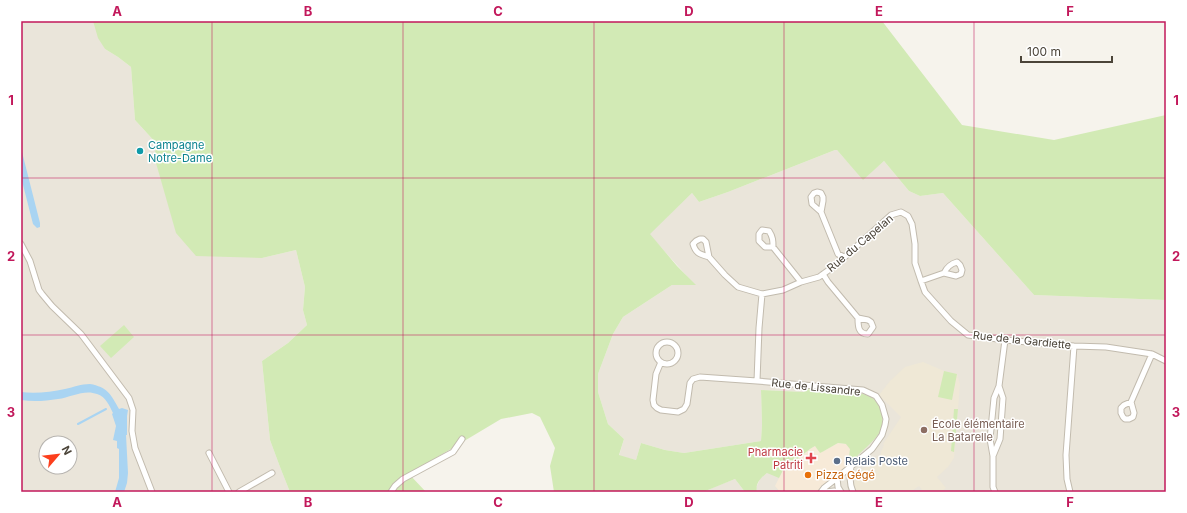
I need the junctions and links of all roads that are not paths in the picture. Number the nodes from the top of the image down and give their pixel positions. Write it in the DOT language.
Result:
graph roads {
  1 [pos="821,212"];
  2 [pos="908,216"];
  3 [pos="22,246"];
  4 [pos="772,248"];
  5 [pos="709,257"];
  6 [pos="844,257"];
  7 [pos="944,273"];
  8 [pos="823,274"];
  9 [pos="801,282"];
  10 [pos="921,282"];
  11 [pos="762,294"];
  12 [pos="858,318"];
  13 [pos="1005,340"];
  14 [pos="1074,346"];
  15 [pos="1152,354"];
  16 [pos="1166,361"];
  17 [pos="661,362"];
  18 [pos="757,381"];
  19 [pos="999,386"];
  20 [pos="1132,402"];
  21 [pos="462,439"];
  22 [pos="209,453"];
  23 [pos="993,456"];
  24 [pos="851,466"];
  25 [pos="272,473"];
  26 [pos="839,477"];
  27 [pos="850,478"];
  28 [pos="851,489"];
  29 [pos="151,492"];
  30 [pos="229,492"];
  31 [pos="239,492"];
  32 [pos="391,492"];
  33 [pos="821,492"];
  34 [pos="825,492"];
  35 [pos="840,492"];
  36 [pos="846,492"];
  37 [pos="995,492"];
  38 [pos="1070,492"];
  1 -- 6 [label="street"];
  2 -- 6 [label="street, Rue du Capelan"];
  2 -- 10 [label="street, Rue de la Gardiette"];
  3 -- 29 [label="street"];
  4 -- 9 [label="street"];
  5 -- 11 [label="street, Rue du Capelan"];
  6 -- 8 [label="street, Rue du Capelan"];
  7 -- 10 [label="street"];
  8 -- 9 [label="street, Rue du Capelan"];
  8 -- 12 [label="street"];
  9 -- 11 [label="street, Rue du Capelan"];
  10 -- 13 [label="street, Rue de la Gardiette"];
  11 -- 18 [label="street, Rue de Lissandre"];
  13 -- 14 [label="street, Rue de la Gardiette"];
  13 -- 19 [label="street"];
  14 -- 15 [label="street, Rue de la Gardiette"];
  14 -- 38 [label="street"];
  15 -- 16 [label="street, Rue de la Gardiette"];
  15 -- 20 [label="street"];
  17 -- 17 [label="street"];
  17 -- 18 [label="street"];
  18 -- 24 [label="street, Rue de Lissandre"];
  19 -- 23 [label="street"];
  19 -- 23 [label="street"];
  21 -- 32 [label="street"];
  22 -- 30 [label="street"];
  23 -- 37 [label="street"];
  24 -- 26 [label="street, Rue de Lissandre"];
  24 -- 27 [label="street"];
  25 -- 31 [label="street"];
  26 -- 27 [label="street"];
  26 -- 33 [label="street, Rue de Lissandre"];
  26 -- 35 [label="street"];
  27 -- 28 [label="street"];
  28 -- 36 [label="street"];
  34 -- 35 [label="street"];
}
